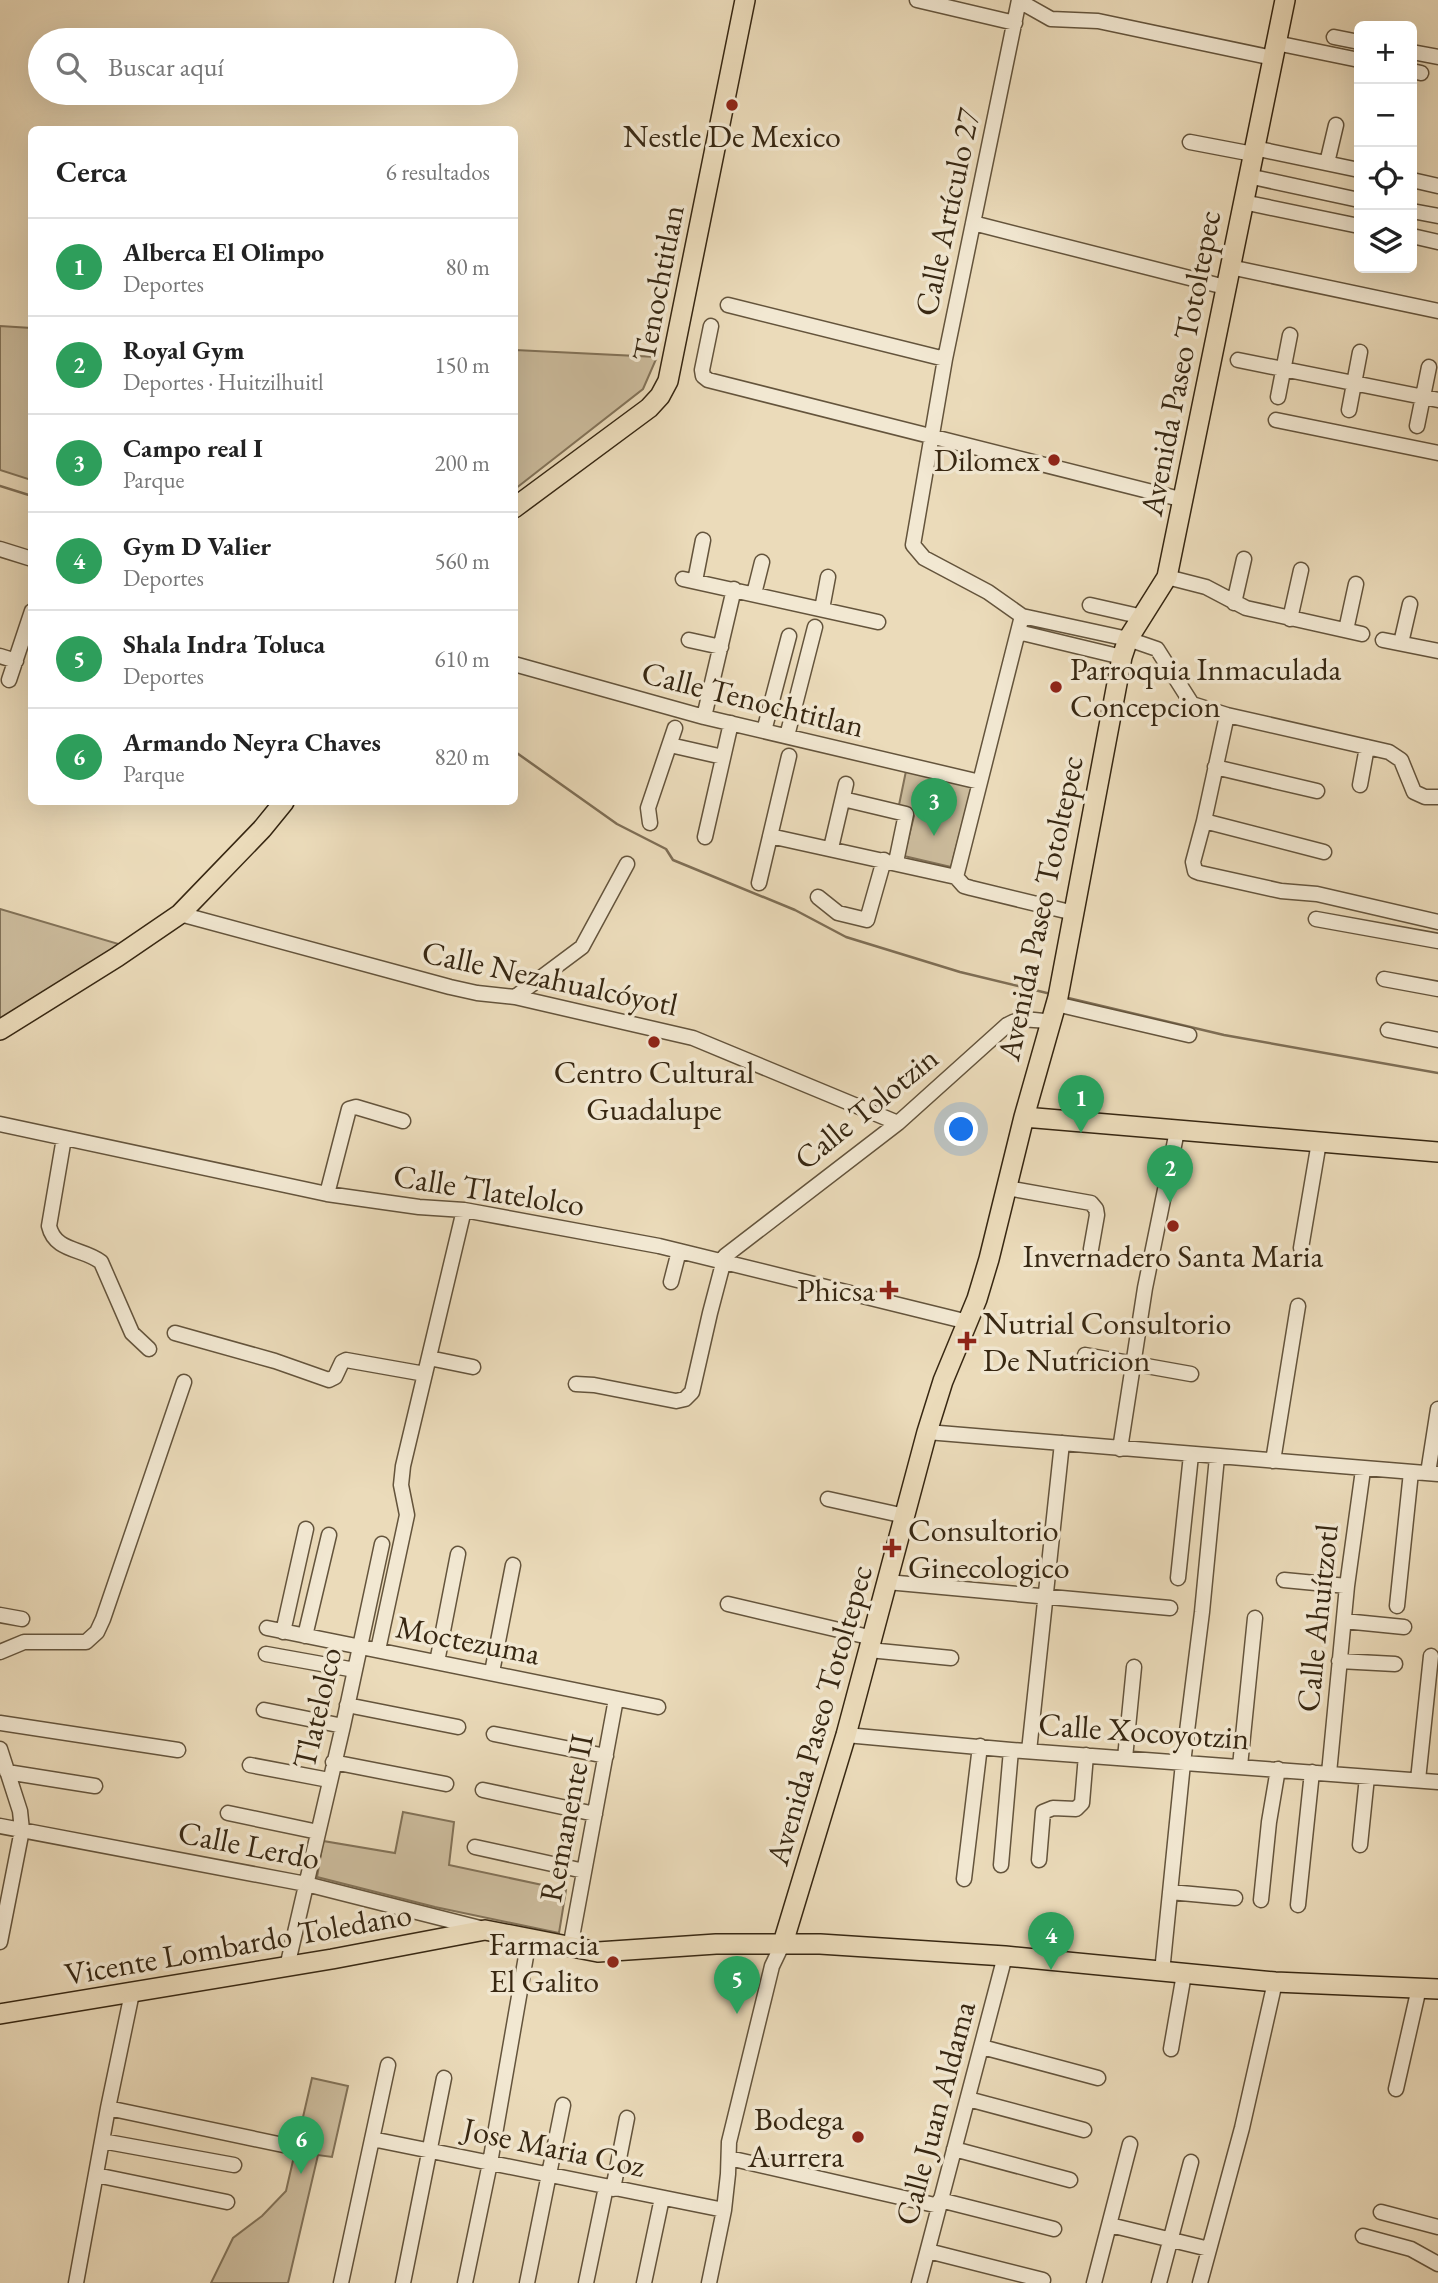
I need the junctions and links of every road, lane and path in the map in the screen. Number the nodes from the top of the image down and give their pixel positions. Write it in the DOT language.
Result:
graph roads {
  1 [pos="745,0"];
  2 [pos="917,0"];
  3 [pos="1019,0"];
  4 [pos="1285,0"];
  5 [pos="1014,23"];
  6 [pos="1334,37"];
  7 [pos="1354,41"];
  8 [pos="1274,51"];
  9 [pos="1417,53"];
  10 [pos="1438,57"];
  11 [pos="1354,59"];
  12 [pos="1336,125"];
  13 [pos="1190,142"];
  14 [pos="1253,151"];
  15 [pos="1327,163"];
  16 [pos="1354,169"];
  17 [pos="1248,176"];
  18 [pos="1417,181"];
  19 [pos="1438,184"];
  20 [pos="1354,199"];
  21 [pos="1243,202"];
  22 [pos="1417,212"];
  23 [pos="1438,216"];
  24 [pos="973,223"];
  25 [pos="1354,225"];
  26 [pos="1417,237"];
  27 [pos="1438,242"];
  28 [pos="1230,267"];
  29 [pos="1226,287"];
  30 [pos="728,304"];
  31 [pos="1438,311"];
  32 [pos="711,326"];
  33 [pos="1290,335"];
  34 [pos="1360,352"];
  35 [pos="945,359"];
  36 [pos="1238,360"];
  37 [pos="1429,367"];
  38 [pos="1282,370"];
  39 [pos="1353,383"];
  40 [pos="1278,397"];
  41 [pos="1431,398"];
  42 [pos="1349,410"];
  43 [pos="1276,420"];
  44 [pos="1417,426"];
  45 [pos="932,437"];
  46 [pos="1438,453"];
  47 [pos="1184,500"];
  48 [pos="518,505"];
  49 [pos="703,540"];
  50 [pos="0,549"];
  51 [pos="28,558"];
  52 [pos="1244,559"];
  53 [pos="762,562"];
  54 [pos="1301,570"];
  55 [pos="828,577"];
  56 [pos="1167,577"];
  57 [pos="1356,584"];
  58 [pos="734,589"];
  59 [pos="754,594"];
  60 [pos="1234,603"];
  61 [pos="1410,604"];
  62 [pos="1090,605"];
  63 [pos="822,609"];
  64 [pos="1022,616"];
  65 [pos="1143,617"];
  66 [pos="1290,619"];
  67 [pos="878,622"];
  68 [pos="28,623"];
  69 [pos="815,627"];
  70 [pos="1346,630"];
  71 [pos="1018,632"];
  72 [pos="1362,634"];
  73 [pos="789,636"];
  74 [pos="689,640"];
  75 [pos="1383,640"];
  76 [pos="1401,643"];
  77 [pos="720,647"];
  78 [pos="1125,648"];
  79 [pos="1438,651"];
  80 [pos="0,656"];
  81 [pos="16,660"];
  82 [pos="518,665"];
  83 [pos="9,680"];
  84 [pos="1227,715"];
  85 [pos="704,717"];
  86 [pos="731,723"];
  87 [pos="675,729"];
  88 [pos="764,731"];
  89 [pos="787,736"];
  90 [pos="670,745"];
  91 [pos="1367,747"];
  92 [pos="789,756"];
  93 [pos="723,757"];
  94 [pos="1215,767"];
  95 [pos="980,782"];
  96 [pos="1360,785"];
  97 [pos="1317,791"];
  98 [pos="1438,797"];
  99 [pos="282,805"];
  100 [pos="1206,821"];
  101 [pos="650,822"];
  102 [pos="770,836"];
  103 [pos="705,837"];
  104 [pos="831,848"];
  105 [pos="1324,852"];
  106 [pos="890,861"];
  107 [pos="627,864"];
  108 [pos="956,877"];
  109 [pos="759,883"];
  110 [pos="818,897"];
  111 [pos="1074,913"];
  112 [pos="180,915"];
  113 [pos="1316,919"];
  114 [pos="1436,925"];
  115 [pos="1438,942"];
  116 [pos="1384,979"];
  117 [pos="1438,989"];
  118 [pos="515,996"];
  119 [pos="1056,1004"];
  120 [pos="0,1030"];
  121 [pos="1388,1030"];
  122 [pos="1189,1035"];
  123 [pos="1438,1040"];
  124 [pos="1024,1117"];
  125 [pos="402,1121"];
  126 [pos="898,1123"];
  127 [pos="0,1124"];
  128 [pos="1177,1131"];
  129 [pos="64,1138"];
  130 [pos="1320,1142"];
  131 [pos="1438,1152"];
  132 [pos="1007,1188"];
  133 [pos="327,1194"];
  134 [pos="464,1210"];
  135 [pos="1301,1248"];
  136 [pos="1091,1249"];
  137 [pos="679,1251"];
  138 [pos="723,1260"];
  139 [pos="671,1282"];
  140 [pos="1298,1306"];
  141 [pos="968,1322"];
  142 [pos="175,1333"];
  143 [pos="149,1349"];
  144 [pos="1085,1355"];
  145 [pos="429,1358"];
  146 [pos="1133,1364"];
  147 [pos="473,1367"];
  148 [pos="425,1374"];
  149 [pos="1191,1374"];
  150 [pos="184,1382"];
  151 [pos="576,1384"];
  152 [pos="1438,1409"];
  153 [pos="927,1432"];
  154 [pos="1062,1443"];
  155 [pos="1120,1448"];
  156 [pos="1191,1455"];
  157 [pos="1217,1457"];
  158 [pos="1273,1461"];
  159 [pos="1363,1470"];
  160 [pos="1411,1472"];
  161 [pos="1433,1474"];
  162 [pos="828,1499"];
  163 [pos="905,1516"];
  164 [pos="306,1529"];
  165 [pos="329,1535"];
  166 [pos="382,1544"];
  167 [pos="458,1554"];
  168 [pos="513,1565"];
  169 [pos="1178,1578"];
  170 [pos="1284,1580"];
  171 [pos="887,1582"];
  172 [pos="1347,1586"];
  173 [pos="1046,1598"];
  174 [pos="728,1604"];
  175 [pos="1397,1606"];
  176 [pos="1171,1608"];
  177 [pos="0,1615"];
  178 [pos="1255,1618"];
  179 [pos="22,1619"];
  180 [pos="1344,1621"];
  181 [pos="1404,1627"];
  182 [pos="267,1628"];
  183 [pos="283,1632"];
  184 [pos="305,1636"];
  185 [pos="871,1644"];
  186 [pos="359,1646"];
  187 [pos="378,1650"];
  188 [pos="0,1651"];
  189 [pos="266,1654"];
  190 [pos="1431,1656"];
  191 [pos="951,1658"];
  192 [pos="1339,1661"];
  193 [pos="437,1662"];
  194 [pos="1395,1664"];
  195 [pos="1134,1667"];
  196 [pos="355,1670"];
  197 [pos="492,1672"];
  198 [pos="616,1699"];
  199 [pos="347,1705"];
  200 [pos="658,1707"];
  201 [pos="264,1710"];
  202 [pos="0,1723"];
  203 [pos="343,1726"];
  204 [pos="458,1727"];
  205 [pos="494,1734"];
  206 [pos="846,1735"];
  207 [pos="980,1746"];
  208 [pos="0,1749"];
  209 [pos="178,1750"];
  210 [pos="1011,1750"];
  211 [pos="1029,1751"];
  212 [pos="1086,1755"];
  213 [pos="606,1756"];
  214 [pos="1125,1758"];
  215 [pos="333,1762"];
  216 [pos="1183,1763"];
  217 [pos="250,1765"];
  218 [pos="1240,1766"];
  219 [pos="1278,1769"];
  220 [pos="8,1772"];
  221 [pos="1312,1772"];
  222 [pos="1329,1773"];
  223 [pos="1367,1777"];
  224 [pos="329,1780"];
  225 [pos="1418,1780"];
  226 [pos="1438,1782"];
  227 [pos="446,1784"];
  228 [pos="95,1786"];
  229 [pos="483,1790"];
  230 [pos="228,1813"];
  231 [pos="595,1814"];
  232 [pos="0,1826"];
  233 [pos="22,1830"];
  234 [pos="318,1832"];
  235 [pos="1360,1845"];
  236 [pos="475,1847"];
  237 [pos="1040,1860"];
  238 [pos="1000,1865"];
  239 [pos="584,1871"];
  240 [pos="964,1879"];
  241 [pos="306,1884"];
  242 [pos="1170,1892"];
  243 [pos="1235,1898"];
  244 [pos="1261,1900"];
  245 [pos="1298,1905"];
  246 [pos="4,1912"];
  247 [pos="485,1930"];
  248 [pos="529,1939"];
  249 [pos="0,1942"];
  250 [pos="783,1943"];
  251 [pos="570,1948"];
  252 [pos="1005,1956"];
  253 [pos="287,1967"];
  254 [pos="1162,1972"];
  255 [pos="1184,1974"];
  256 [pos="1275,1982"];
  257 [pos="1429,1989"];
  258 [pos="132,1993"];
  259 [pos="0,2014"];
  260 [pos="982,2047"];
  261 [pos="1171,2049"];
  262 [pos="388,2065"];
  263 [pos="444,2078"];
  264 [pos="1098,2078"];
  265 [pos="1396,2089"];
  266 [pos="968,2099"];
  267 [pos="564,2105"];
  268 [pos="108,2108"];
  269 [pos="627,2118"];
  270 [pos="1084,2130"];
  271 [pos="372,2138"];
  272 [pos="102,2141"];
  273 [pos="1130,2144"];
  274 [pos="288,2147"];
  275 [pos="954,2149"];
  276 [pos="429,2150"];
  277 [pos="729,2158"];
  278 [pos="1191,2162"];
  279 [pos="490,2163"];
  280 [pos="234,2165"];
  281 [pos="96,2175"];
  282 [pos="550,2175"];
  283 [pos="1070,2180"];
  284 [pos="609,2188"];
  285 [pos="662,2198"];
  286 [pos="227,2202"];
  287 [pos="940,2203"];
  288 [pos="724,2210"];
  289 [pos="1381,2212"];
  290 [pos="1111,2225"];
  291 [pos="1438,2227"];
  292 [pos="1054,2229"];
  293 [pos="1363,2236"];
  294 [pos="1171,2239"];
  295 [pos="1209,2249"];
  296 [pos="928,2251"];
  297 [pos="1438,2264"];
  298 [pos="1043,2280"];
  299 [pos="76,2283"];
  300 [pos="341,2283"];
  301 [pos="403,2283"];
  302 [pos="465,2283"];
  303 [pos="527,2283"];
  304 [pos="586,2283"];
  305 [pos="645,2283"];
  306 [pos="709,2283"];
  307 [pos="919,2283"];
  308 [pos="1094,2283"];
  309 [pos="1159,2283"];
  310 [pos="1200,2283"];
  1 -- 48 [label="main road, Tenochtitlan"];
  2 -- 5 [label="street"];
  3 -- 5 [label="street, Calle Artículo 27"];
  3 -- 8 [label="street"];
  4 -- 8 [label="main road, Avenida Paseo Totoltepec"];
  5 -- 24 [label="street, Calle Artículo 27"];
  6 -- 7 [label="street"];
  8 -- 11 [label="street"];
  8 -- 14 [label="main road, Avenida Paseo Totoltepec"];
  9 -- 10 [label="street"];
  12 -- 15 [label="street"];
  13 -- 14 [label="street"];
  14 -- 15 [label="street"];
  14 -- 17 [label="main road, Avenida Paseo Totoltepec"];
  15 -- 16 [label="street"];
  17 -- 20 [label="street"];
  17 -- 21 [label="main road, Avenida Paseo Totoltepec"];
  18 -- 19 [label="street"];
  21 -- 25 [label="street"];
  21 -- 28 [label="main road, Avenida Paseo Totoltepec"];
  22 -- 23 [label="street"];
  24 -- 29 [label="street"];
  24 -- 35 [label="street, Calle Artículo 27"];
  26 -- 27 [label="street"];
  28 -- 29 [label="main road, Avenida Paseo Totoltepec"];
  28 -- 31 [label="street"];
  29 -- 47 [label="main road, Avenida Paseo Totoltepec"];
  30 -- 35 [label="street"];
  32 -- 45 [label="street"];
  33 -- 38 [label="street"];
  34 -- 39 [label="street"];
  35 -- 45 [label="street, Calle Artículo 27"];
  36 -- 38 [label="street"];
  37 -- 41 [label="street"];
  38 -- 39 [label="street"];
  38 -- 40 [label="street"];
  39 -- 41 [label="street"];
  39 -- 42 [label="street"];
  41 -- 44 [label="street"];
  43 -- 46 [label="street"];
  45 -- 47 [label="street"];
  45 -- 64 [label="street, Calle Artículo 27"];
  47 -- 56 [label="main road, Avenida Paseo Totoltepec"];
  49 -- 58 [label="street"];
  50 -- 51 [label="street"];
  52 -- 60 [label="street"];
  53 -- 59 [label="street"];
  54 -- 66 [label="street"];
  55 -- 63 [label="street"];
  56 -- 60 [label="street"];
  56 -- 65 [label="main road, Avenida Paseo Totoltepec"];
  57 -- 70 [label="street"];
  58 -- 59 [label="street"];
  58 -- 77 [label="street"];
  59 -- 63 [label="street"];
  60 -- 66 [label="street"];
  61 -- 76 [label="street"];
  62 -- 65 [label="street"];
  63 -- 67 [label="street"];
  64 -- 71 [label="street"];
  64 -- 78 [label="street"];
  65 -- 78 [label="main road, Avenida Paseo Totoltepec"];
  66 -- 70 [label="street"];
  68 -- 81 [label="street"];
  69 -- 89 [label="street"];
  70 -- 72 [label="street"];
  71 -- 78 [label="street"];
  71 -- 95 [label="street"];
  73 -- 88 [label="street"];
  74 -- 77 [label="street"];
  75 -- 76 [label="street"];
  76 -- 79 [label="street"];
  77 -- 85 [label="street"];
  78 -- 84 [label="street"];
  78 -- 111 [label="main road, Avenida Paseo Totoltepec"];
  80 -- 81 [label="street"];
  81 -- 83 [label="street"];
  82 -- 85 [label="street, Calle Tenochtitlan"];
  84 -- 91 [label="street"];
  84 -- 94 [label="street"];
  85 -- 86 [label="street, Calle Tenochtitlan"];
  86 -- 88 [label="street, Calle Tenochtitlan"];
  86 -- 93 [label="street"];
  87 -- 90 [label="street"];
  88 -- 89 [label="street, Calle Tenochtitlan"];
  89 -- 95 [label="street, Calle Tenochtitlan"];
  90 -- 93 [label="street"];
  90 -- 101 [label="street"];
  91 -- 96 [label="street"];
  91 -- 98 [label="street"];
  92 -- 102 [label="street"];
  93 -- 103 [label="street"];
  94 -- 97 [label="street"];
  94 -- 100 [label="street"];
  95 -- 108 [label="street"];
  99 -- 112 [label="main road"];
  100 -- 105 [label="street"];
  100 -- 114 [label="street"];
  102 -- 104 [label="street"];
  102 -- 109 [label="street"];
  104 -- 106 [label="street"];
  104 -- 106 [label="street"];
  106 -- 108 [label="street"];
  106 -- 110 [label="street"];
  107 -- 118 [label="street"];
  108 -- 111 [label="street"];
  111 -- 119 [label="main road, Avenida Paseo Totoltepec"];
  112 -- 118 [label="street, Calle Nezahualcóyotl"];
  112 -- 120 [label="main road"];
  113 -- 115 [label="street"];
  116 -- 117 [label="street"];
  118 -- 126 [label="street, Calle Nezahualcóyotl"];
  119 -- 122 [label="street, Calle Tolotzin"];
  119 -- 124 [label="main road, Avenida Paseo Totoltepec"];
  119 -- 126 [label="street, Calle Tolotzin"];
  121 -- 123 [label="street"];
  124 -- 128 [label="main road"];
  124 -- 132 [label="main road, Avenida Paseo Totoltepec"];
  125 -- 133 [label="street"];
  126 -- 138 [label="street, Calle Tolotzin"];
  127 -- 129 [label="street, Calle Tlatelolco"];
  128 -- 130 [label="main road"];
  128 -- 146 [label="street"];
  129 -- 133 [label="street, Calle Tlatelolco"];
  129 -- 143 [label="street"];
  130 -- 131 [label="main road"];
  130 -- 135 [label="street"];
  132 -- 136 [label="street"];
  132 -- 141 [label="main road, Avenida Paseo Totoltepec"];
  133 -- 134 [label="street, Calle Tlatelolco"];
  134 -- 137 [label="street, Calle Tlatelolco"];
  134 -- 145 [label="street"];
  137 -- 138 [label="street, Calle Tlatelolco"];
  137 -- 139 [label="street"];
  138 -- 141 [label="street, Calle Tlatelolco"];
  138 -- 151 [label="street"];
  140 -- 158 [label="street"];
  141 -- 153 [label="main road, Avenida Paseo Totoltepec"];
  142 -- 148 [label="street"];
  144 -- 146 [label="street"];
  145 -- 147 [label="street"];
  145 -- 148 [label="street"];
  146 -- 149 [label="street"];
  146 -- 155 [label="street"];
  148 -- 187 [label="street"];
  150 -- 188 [label="street"];
  152 -- 161 [label="street"];
  153 -- 154 [label="street"];
  153 -- 163 [label="main road, Avenida Paseo Totoltepec"];
  154 -- 155 [label="street"];
  154 -- 173 [label="street"];
  155 -- 156 [label="street"];
  156 -- 157 [label="street"];
  156 -- 169 [label="street"];
  157 -- 158 [label="street"];
  157 -- 216 [label="street"];
  158 -- 159 [label="street"];
  159 -- 160 [label="street"];
  159 -- 172 [label="street, Calle Ahuítzotl"];
  160 -- 161 [label="street"];
  160 -- 175 [label="street"];
  162 -- 163 [label="street"];
  163 -- 171 [label="main road, Avenida Paseo Totoltepec"];
  164 -- 183 [label="street"];
  165 -- 184 [label="street"];
  166 -- 186 [label="street, Tlatelolco"];
  167 -- 193 [label="street"];
  168 -- 197 [label="street"];
  170 -- 172 [label="street"];
  171 -- 173 [label="street"];
  171 -- 185 [label="main road, Avenida Paseo Totoltepec"];
  172 -- 180 [label="street, Calle Ahuítzotl"];
  173 -- 176 [label="street"];
  173 -- 211 [label="street"];
  174 -- 185 [label="street"];
  177 -- 179 [label="street"];
  178 -- 218 [label="street"];
  180 -- 181 [label="street"];
  180 -- 192 [label="street, Calle Ahuítzotl"];
  182 -- 183 [label="street, Moctezuma"];
  183 -- 184 [label="street, Moctezuma"];
  184 -- 186 [label="street, Moctezuma"];
  185 -- 191 [label="street"];
  185 -- 206 [label="main road, Avenida Paseo Totoltepec"];
  186 -- 187 [label="street, Moctezuma"];
  186 -- 196 [label="street, Tlatelolco"];
  187 -- 193 [label="street, Moctezuma"];
  189 -- 196 [label="street"];
  190 -- 225 [label="street"];
  192 -- 194 [label="street"];
  192 -- 222 [label="street, Calle Ahuítzotl"];
  193 -- 197 [label="street, Moctezuma"];
  195 -- 214 [label="street"];
  196 -- 199 [label="street, Tlatelolco"];
  197 -- 198 [label="street, Moctezuma"];
  198 -- 200 [label="street, Moctezuma"];
  198 -- 213 [label="street, Remanente II"];
  199 -- 203 [label="street, Tlatelolco"];
  199 -- 204 [label="street"];
  201 -- 203 [label="street"];
  202 -- 209 [label="street"];
  203 -- 215 [label="street, Tlatelolco"];
  205 -- 213 [label="street"];
  206 -- 207 [label="street, Calle Xocoyotzin"];
  206 -- 250 [label="main road, Avenida Paseo Totoltepec"];
  207 -- 210 [label="street, Calle Xocoyotzin"];
  207 -- 240 [label="street"];
  208 -- 220 [label="street"];
  210 -- 211 [label="street, Calle Xocoyotzin"];
  210 -- 238 [label="street"];
  211 -- 212 [label="street, Calle Xocoyotzin"];
  212 -- 214 [label="street, Calle Xocoyotzin"];
  212 -- 237 [label="street"];
  213 -- 231 [label="street, Remanente II"];
  214 -- 216 [label="street, Calle Xocoyotzin"];
  215 -- 224 [label="street, Tlatelolco"];
  215 -- 227 [label="street"];
  216 -- 218 [label="street, Calle Xocoyotzin"];
  216 -- 242 [label="street"];
  217 -- 224 [label="street"];
  218 -- 219 [label="street, Calle Xocoyotzin"];
  219 -- 221 [label="street, Calle Xocoyotzin"];
  219 -- 244 [label="street"];
  220 -- 228 [label="street"];
  220 -- 233 [label="street"];
  221 -- 222 [label="street, Calle Xocoyotzin"];
  221 -- 245 [label="street"];
  222 -- 223 [label="street, Calle Xocoyotzin"];
  223 -- 225 [label="street, Calle Xocoyotzin"];
  223 -- 235 [label="street"];
  224 -- 234 [label="street, Tlatelolco"];
  225 -- 226 [label="street, Calle Xocoyotzin"];
  229 -- 231 [label="street"];
  230 -- 234 [label="street"];
  231 -- 239 [label="street, Remanente II"];
  232 -- 233 [label="street, Calle Lerdo"];
  233 -- 241 [label="street, Calle Lerdo"];
  233 -- 246 [label="street"];
  234 -- 241 [label="street, Tlatelolco"];
  236 -- 239 [label="street"];
  239 -- 251 [label="street, Remanente II"];
  241 -- 247 [label="street, Calle Lerdo"];
  241 -- 253 [label="street, Tlatelolco"];
  242 -- 243 [label="street"];
  242 -- 254 [label="street"];
  246 -- 249 [label="street"];
  247 -- 248 [label="main road"];
  247 -- 253 [label="main road, Vicente Lombardo Toledano"];
  248 -- 251 [label="main road"];
  248 -- 279 [label="street"];
  250 -- 251 [label="main road"];
  250 -- 252 [label="main road"];
  250 -- 277 [label="street"];
  252 -- 254 [label="main road"];
  252 -- 260 [label="street, Calle Juan Aldama"];
  253 -- 258 [label="main road, Vicente Lombardo Toledano"];
  254 -- 255 [label="main road"];
  255 -- 256 [label="main road"];
  255 -- 261 [label="street"];
  256 -- 257 [label="main road"];
  256 -- 295 [label="street"];
  257 -- 265 [label="street"];
  258 -- 259 [label="main road, Vicente Lombardo Toledano"];
  258 -- 268 [label="street"];
  260 -- 264 [label="street"];
  260 -- 266 [label="street, Calle Juan Aldama"];
  262 -- 271 [label="street"];
  263 -- 276 [label="street"];
  266 -- 270 [label="street"];
  266 -- 275 [label="street, Calle Juan Aldama"];
  267 -- 282 [label="street"];
  268 -- 272 [label="street"];
  268 -- 274 [label="street"];
  269 -- 284 [label="street"];
  271 -- 276 [label="street, Jose Maria Coz"];
  271 -- 300 [label="street"];
  272 -- 280 [label="street"];
  272 -- 281 [label="street"];
  273 -- 290 [label="street"];
  275 -- 283 [label="street"];
  275 -- 287 [label="street, Calle Juan Aldama"];
  276 -- 279 [label="street, Jose Maria Coz"];
  276 -- 301 [label="street"];
  277 -- 287 [label="street"];
  277 -- 288 [label="street"];
  278 -- 294 [label="street"];
  279 -- 282 [label="street, Jose Maria Coz"];
  279 -- 302 [label="street"];
  281 -- 286 [label="street"];
  281 -- 299 [label="street"];
  282 -- 284 [label="street, Jose Maria Coz"];
  282 -- 303 [label="street"];
  284 -- 285 [label="street, Jose Maria Coz"];
  284 -- 304 [label="street"];
  285 -- 288 [label="street, Jose Maria Coz"];
  285 -- 305 [label="street"];
  287 -- 292 [label="street"];
  287 -- 296 [label="street, Calle Juan Aldama"];
  288 -- 306 [label="street"];
  289 -- 291 [label="street"];
  290 -- 294 [label="street"];
  290 -- 308 [label="street"];
  293 -- 297 [label="street"];
  294 -- 295 [label="street"];
  294 -- 309 [label="street"];
  295 -- 310 [label="street"];
  296 -- 298 [label="street"];
  296 -- 307 [label="street, Calle Juan Aldama"];
}
